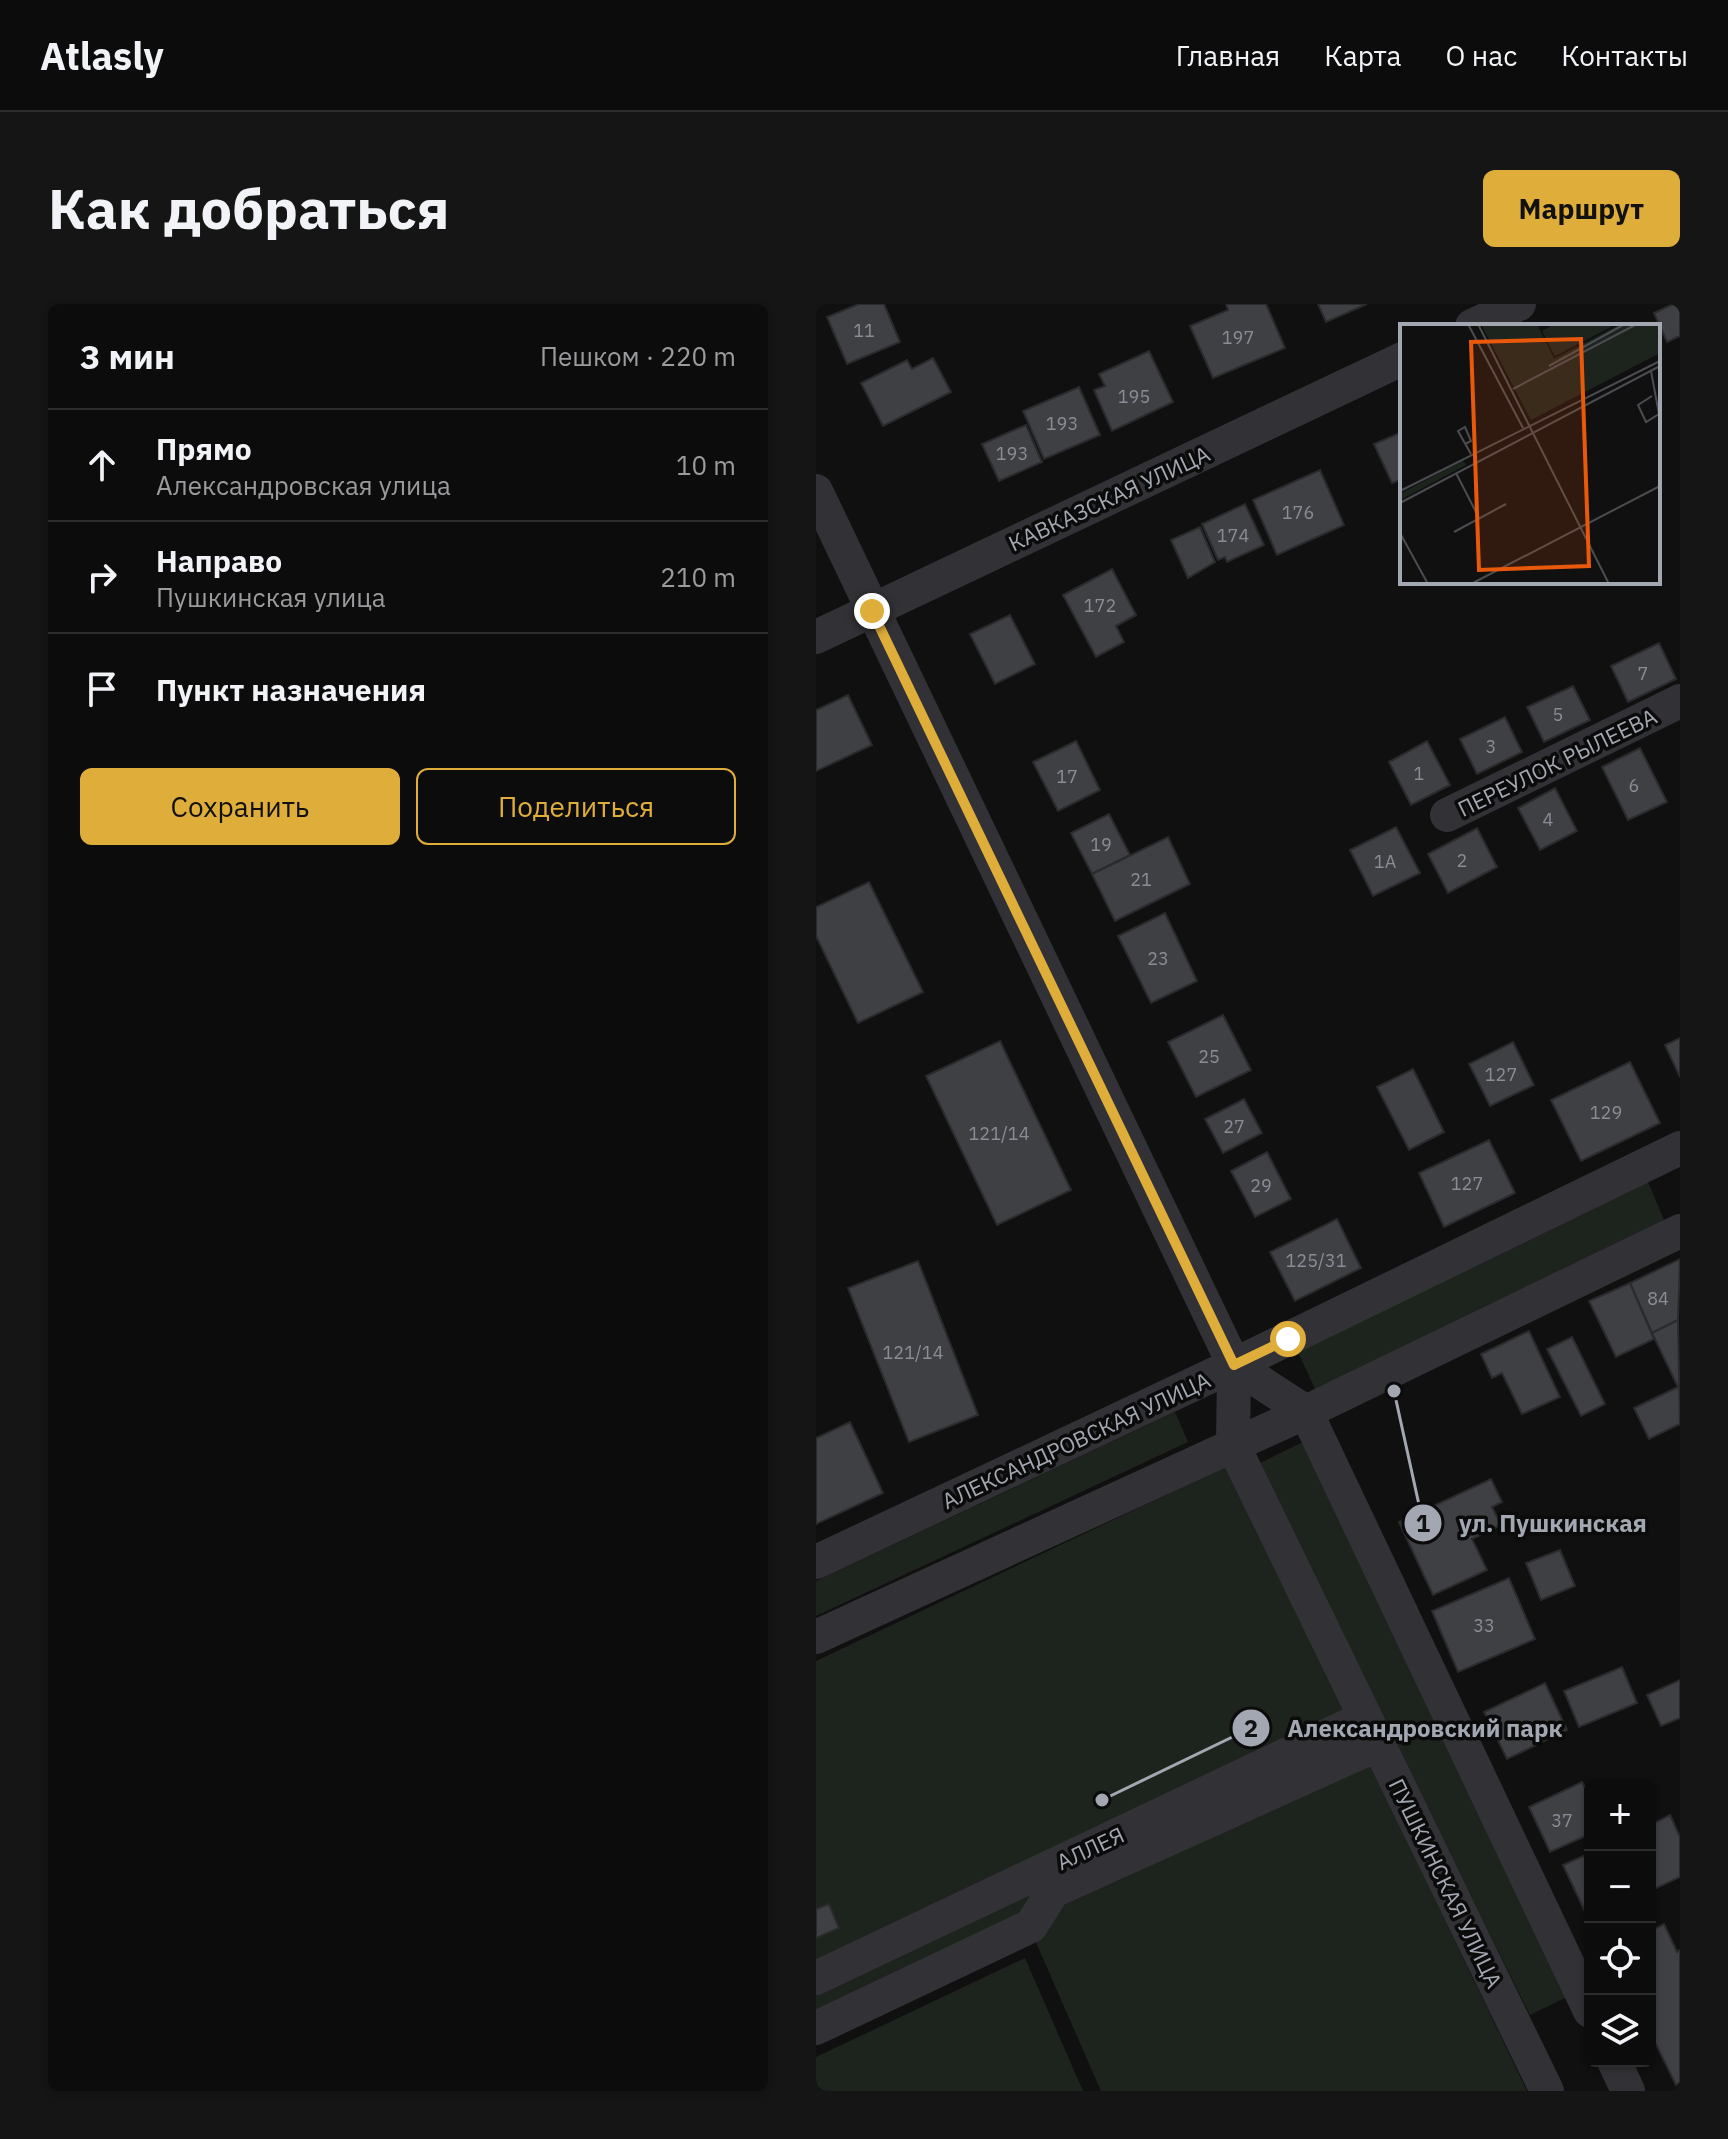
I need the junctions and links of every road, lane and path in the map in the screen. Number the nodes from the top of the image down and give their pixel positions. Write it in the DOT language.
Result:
graph roads {
  1 [pos="1519,304"];
  2 [pos="1476,324"];
  3 [pos="1400,360"];
  4 [pos="816,491"];
  5 [pos="872,611"];
  6 [pos="816,637"];
  7 [pos="1676,715"];
  8 [pos="1447,815"];
  9 [pos="1680,1148"];
  10 [pos="1680,1231"];
  11 [pos="1234,1365"];
  12 [pos="1306,1412"];
  13 [pos="1233,1445"];
  14 [pos="816,1562"];
  15 [pos="816,1637"];
  16 [pos="1371,1731"];
  17 [pos="816,1978"];
  18 [pos="1584,1998"];
  19 [pos="816,2028"];
  20 [pos="1617,2067"];
  21 [pos="1547,2091"];
  22 [pos="1628,2091"];
  1 -- 2 [label="street"];
  3 -- 5 [label="street, КАВКАЗСКАЯ УЛИЦА"];
  4 -- 5 [label="street, ПУШКИНСКАЯ УЛИЦА"];
  5 -- 6 [label="street, КАВКАЗСКАЯ УЛИЦА"];
  5 -- 11 [label="street, ПУШКИНСКАЯ УЛИЦА"];
  7 -- 8 [label="street, ПЕРЕУЛОК РЫЛЕЕВА"];
  9 -- 11 [label="street, АЛЕКСАНДРОВСКАЯ УЛИЦА"];
  10 -- 12 [label="street"];
  11 -- 12 [label="street"];
  11 -- 13 [label="street, ПУШКИНСКАЯ УЛИЦА"];
  11 -- 14 [label="street, АЛЕКСАНДРОВСКАЯ УЛИЦА"];
  12 -- 13 [label="street"];
  12 -- 18 [label="street"];
  13 -- 15 [label="street"];
  13 -- 16 [label="street, ПУШКИНСКАЯ УЛИЦА"];
  16 -- 17 [label="street, АЛЛЕЯ"];
  16 -- 19 [label="street"];
  16 -- 21 [label="street, ПУШКИНСКАЯ УЛИЦА"];
  20 -- 22 [label="street"];
}
